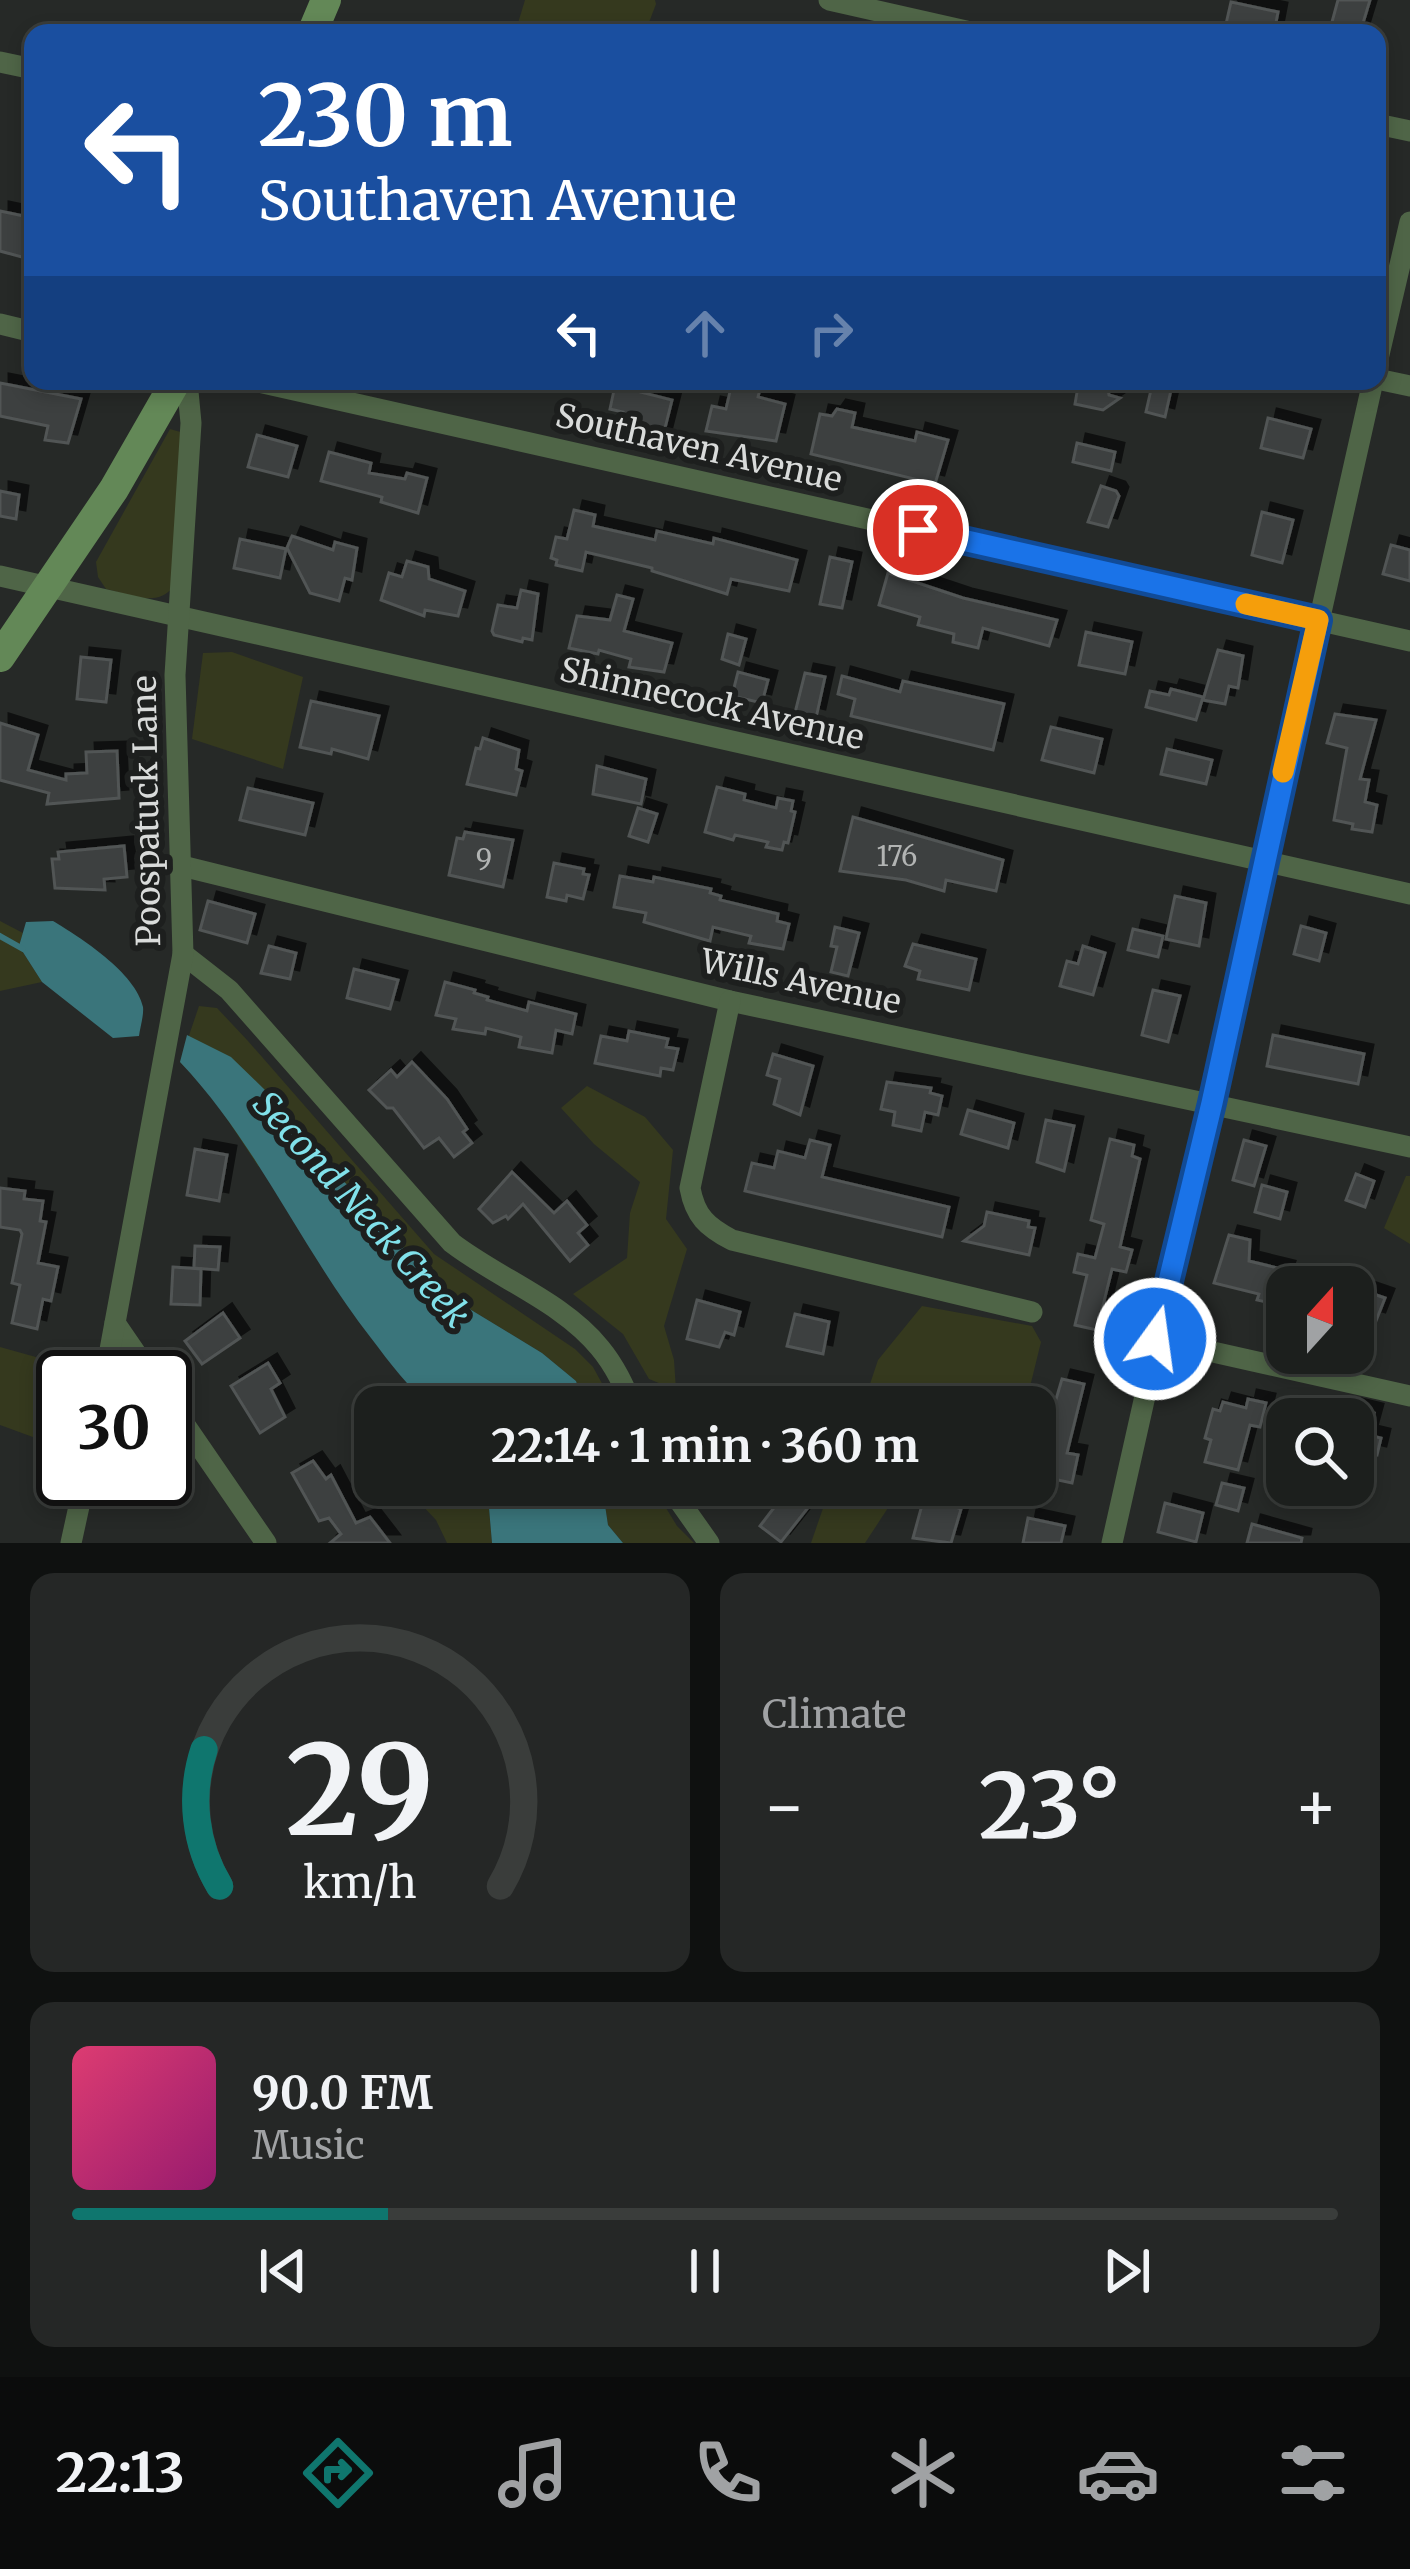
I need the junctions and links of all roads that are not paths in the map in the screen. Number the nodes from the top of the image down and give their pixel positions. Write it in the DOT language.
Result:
graph roads {
  1 [pos="829,0"];
  2 [pos="935,24"];
  3 [pos="1410,222"];
  4 [pos="1386,325"];
  5 [pos="171,390"];
  6 [pos="188,390"];
  7 [pos="294,390"];
  8 [pos="1373,390"];
  9 [pos="0,576"];
  10 [pos="50,587"];
  11 [pos="178,617"];
  12 [pos="1318,620"];
  13 [pos="1410,641"];
  14 [pos="0,657"];
  15 [pos="1263,861"];
  16 [pos="182,866"];
  17 [pos="1410,894"];
  18 [pos="183,955"];
  19 [pos="730,1000"];
  20 [pos="1212,1103"];
  21 [pos="1410,1148"];
  22 [pos="1032,1312"];
  23 [pos="116,1324"];
  24 [pos="1155,1339"];
  25 [pos="111,1350"];
  26 [pos="134,1350"];
  27 [pos="621,1386"];
  28 [pos="1410,1396"];
  29 [pos="192,1435"];
  30 [pos="80,1506"];
  31 [pos="683,1506"];
  32 [pos="71,1543"];
  33 [pos="266,1543"];
  34 [pos="709,1543"];
  35 [pos="1112,1543"];
  1 -- 2 [label="street"];
  3 -- 4 [label="street"];
  5 -- 10 [label="main road"];
  6 -- 11 [label="street, Poospatuck Lane"];
  7 -- 12 [label="street, Southaven Avenue"];
  8 -- 12 [label="street"];
  9 -- 10 [label="street, Shinnecock Avenue"];
  10 -- 11 [label="street, Shinnecock Avenue"];
  10 -- 14 [label="main road"];
  11 -- 15 [label="street, Shinnecock Avenue"];
  11 -- 16 [label="street, Poospatuck Lane"];
  12 -- 13 [label="street, Southaven Avenue"];
  12 -- 15 [label="street"];
  15 -- 17 [label="street, Shinnecock Avenue"];
  15 -- 20 [label="street"];
  16 -- 18 [label="street, Poospatuck Lane"];
  16 -- 19 [label="street, Wills Avenue"];
  18 -- 23 [label="street, Poospatuck Lane"];
  18 -- 27 [label="street"];
  19 -- 20 [label="street, Wills Avenue"];
  19 -- 22 [label="street"];
  20 -- 21 [label="street, Wills Avenue"];
  20 -- 24 [label="street"];
  23 -- 25 [label="street, Poospatuck Lane"];
  23 -- 26 [label="street"];
  24 -- 28 [label="street"];
  24 -- 35 [label="street"];
  29 -- 33 [label="street"];
  30 -- 32 [label="street"];
  31 -- 34 [label="street"];
}
